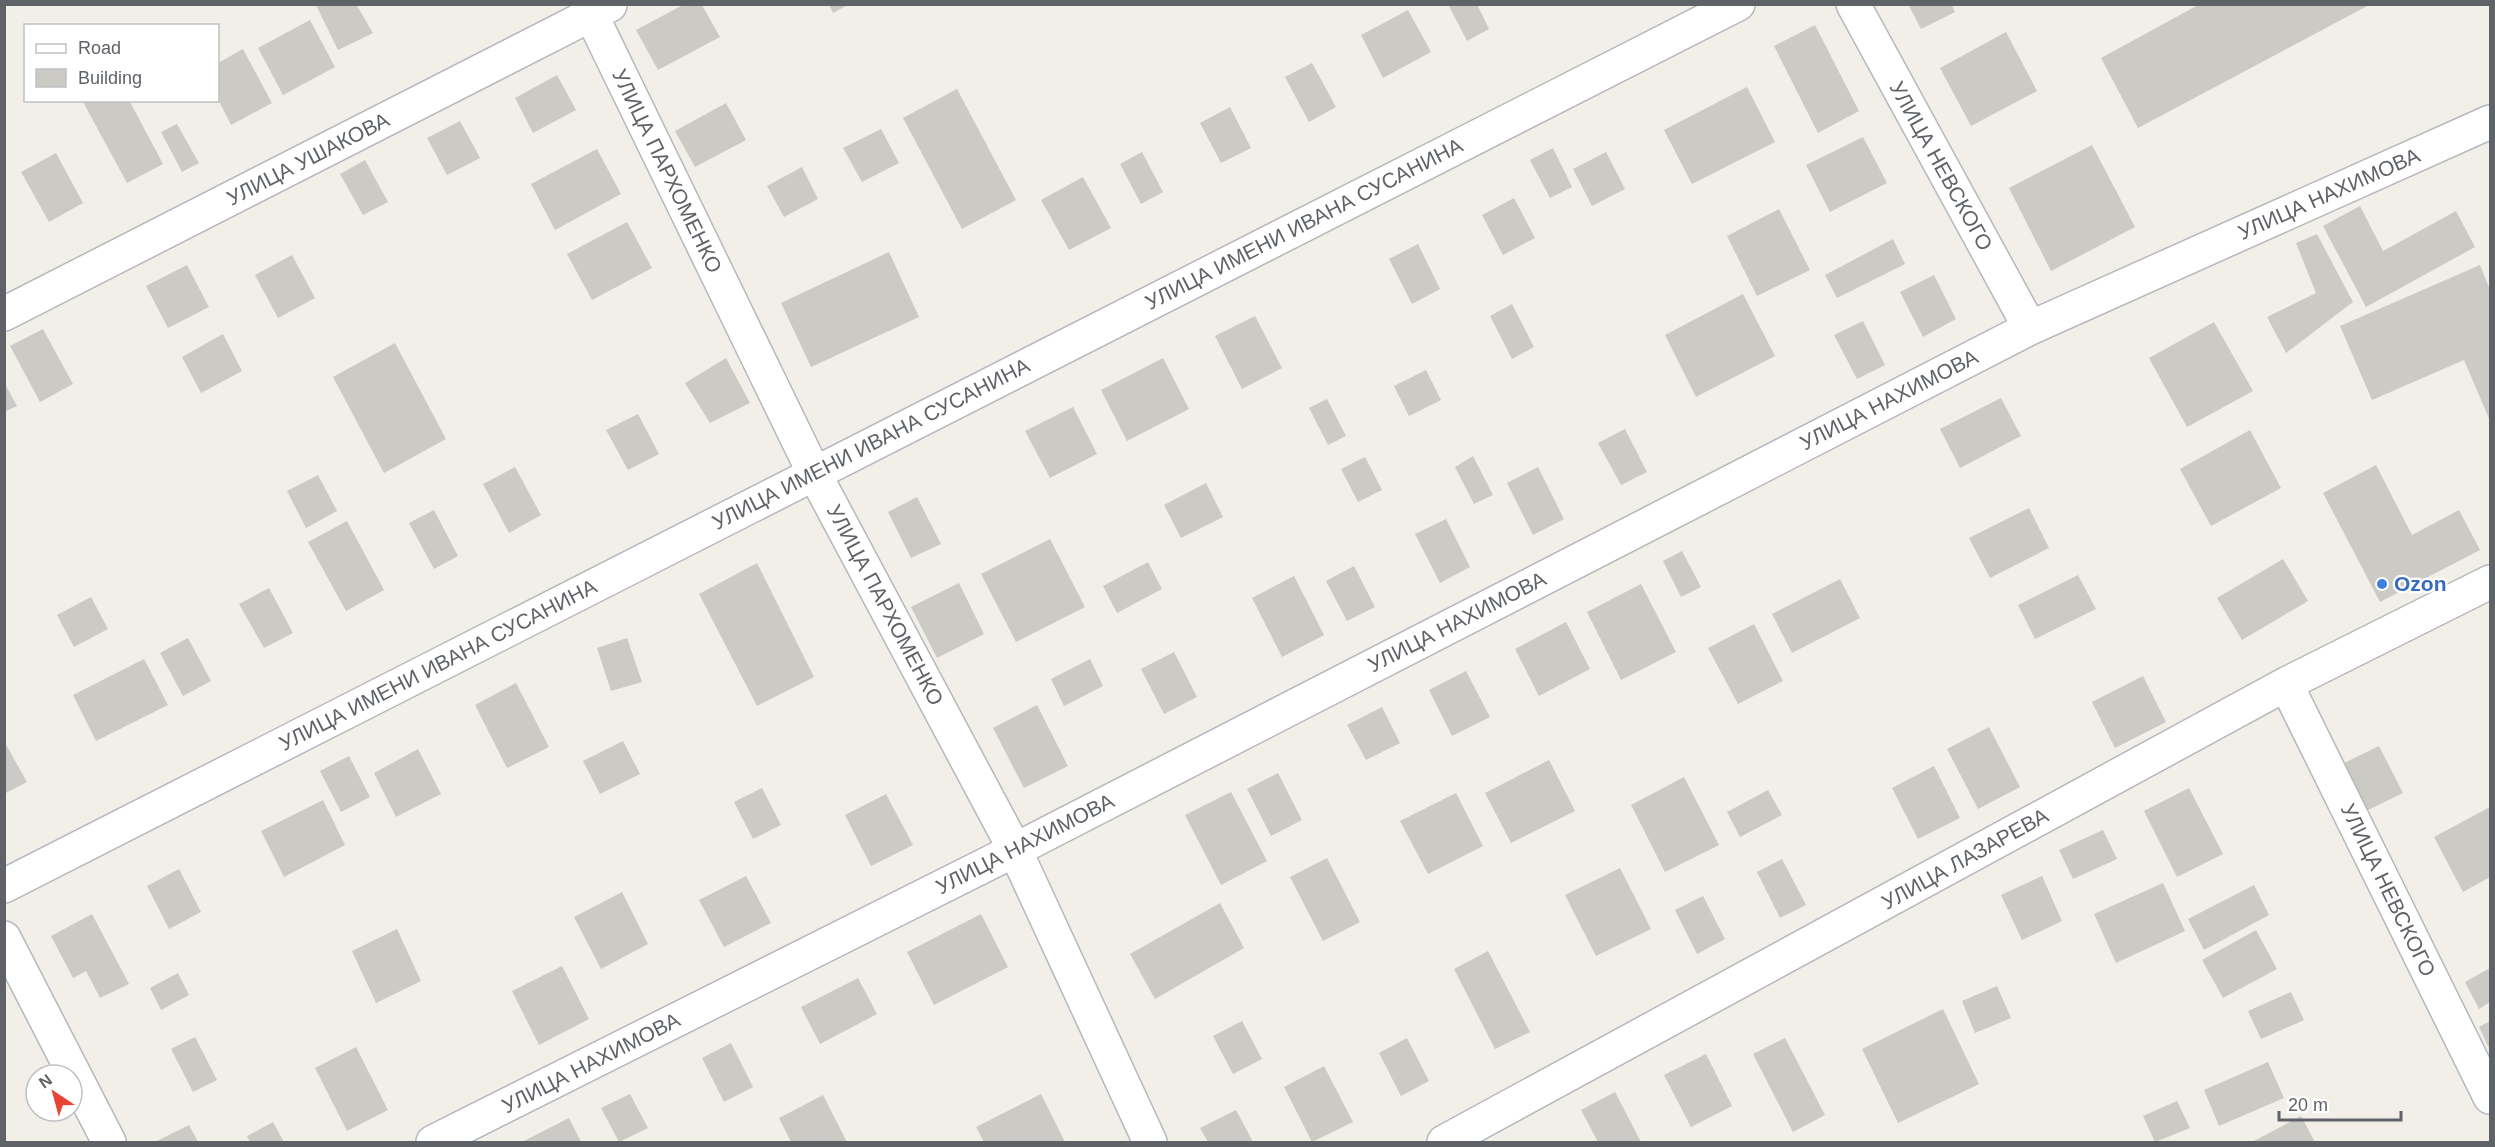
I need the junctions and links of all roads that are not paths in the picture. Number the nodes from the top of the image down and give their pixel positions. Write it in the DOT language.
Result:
graph roads {
  1 [pos="1738,4"];
  2 [pos="1853,4"];
  3 [pos="596,8"];
  4 [pos="2490,122"];
  5 [pos="4,314"];
  6 [pos="2030,328"];
  7 [pos="814,473"];
  8 [pos="2490,582"];
  9 [pos="2286,684"];
  10 [pos="1015,850"];
  11 [pos="4,886"];
  12 [pos="4,938"];
  13 [pos="2490,1097"];
  14 [pos="109,1143"];
  15 [pos="433,1143"];
  16 [pos="1150,1143"];
  17 [pos="1444,1143"];
  1 -- 7 [label="street, УЛИЦА ИМЕНИ ИВАНА СУСАНИНА"];
  2 -- 6 [label="street, УЛИЦА НЕВСКОГО"];
  3 -- 5 [label="street, УЛИЦА УШАКОВА"];
  3 -- 7 [label="street, УЛИЦА ПАРХОМЕНКО"];
  4 -- 6 [label="street, УЛИЦА НАХИМОВА"];
  6 -- 10 [label="street, УЛИЦА НАХИМОВА"];
  7 -- 10 [label="street, УЛИЦА ПАРХОМЕНКО"];
  7 -- 11 [label="street, УЛИЦА ИМЕНИ ИВАНА СУСАНИНА"];
  8 -- 9 [label="street, УЛИЦА ЛАЗАРЕВА"];
  9 -- 13 [label="street, УЛИЦА НЕВСКОГО"];
  9 -- 17 [label="street, УЛИЦА ЛАЗАРЕВА"];
  10 -- 15 [label="street, УЛИЦА НАХИМОВА"];
  10 -- 16 [label="street, УЛИЦА ПАРХОМЕНКО"];
  12 -- 14 [label="street"];
}
